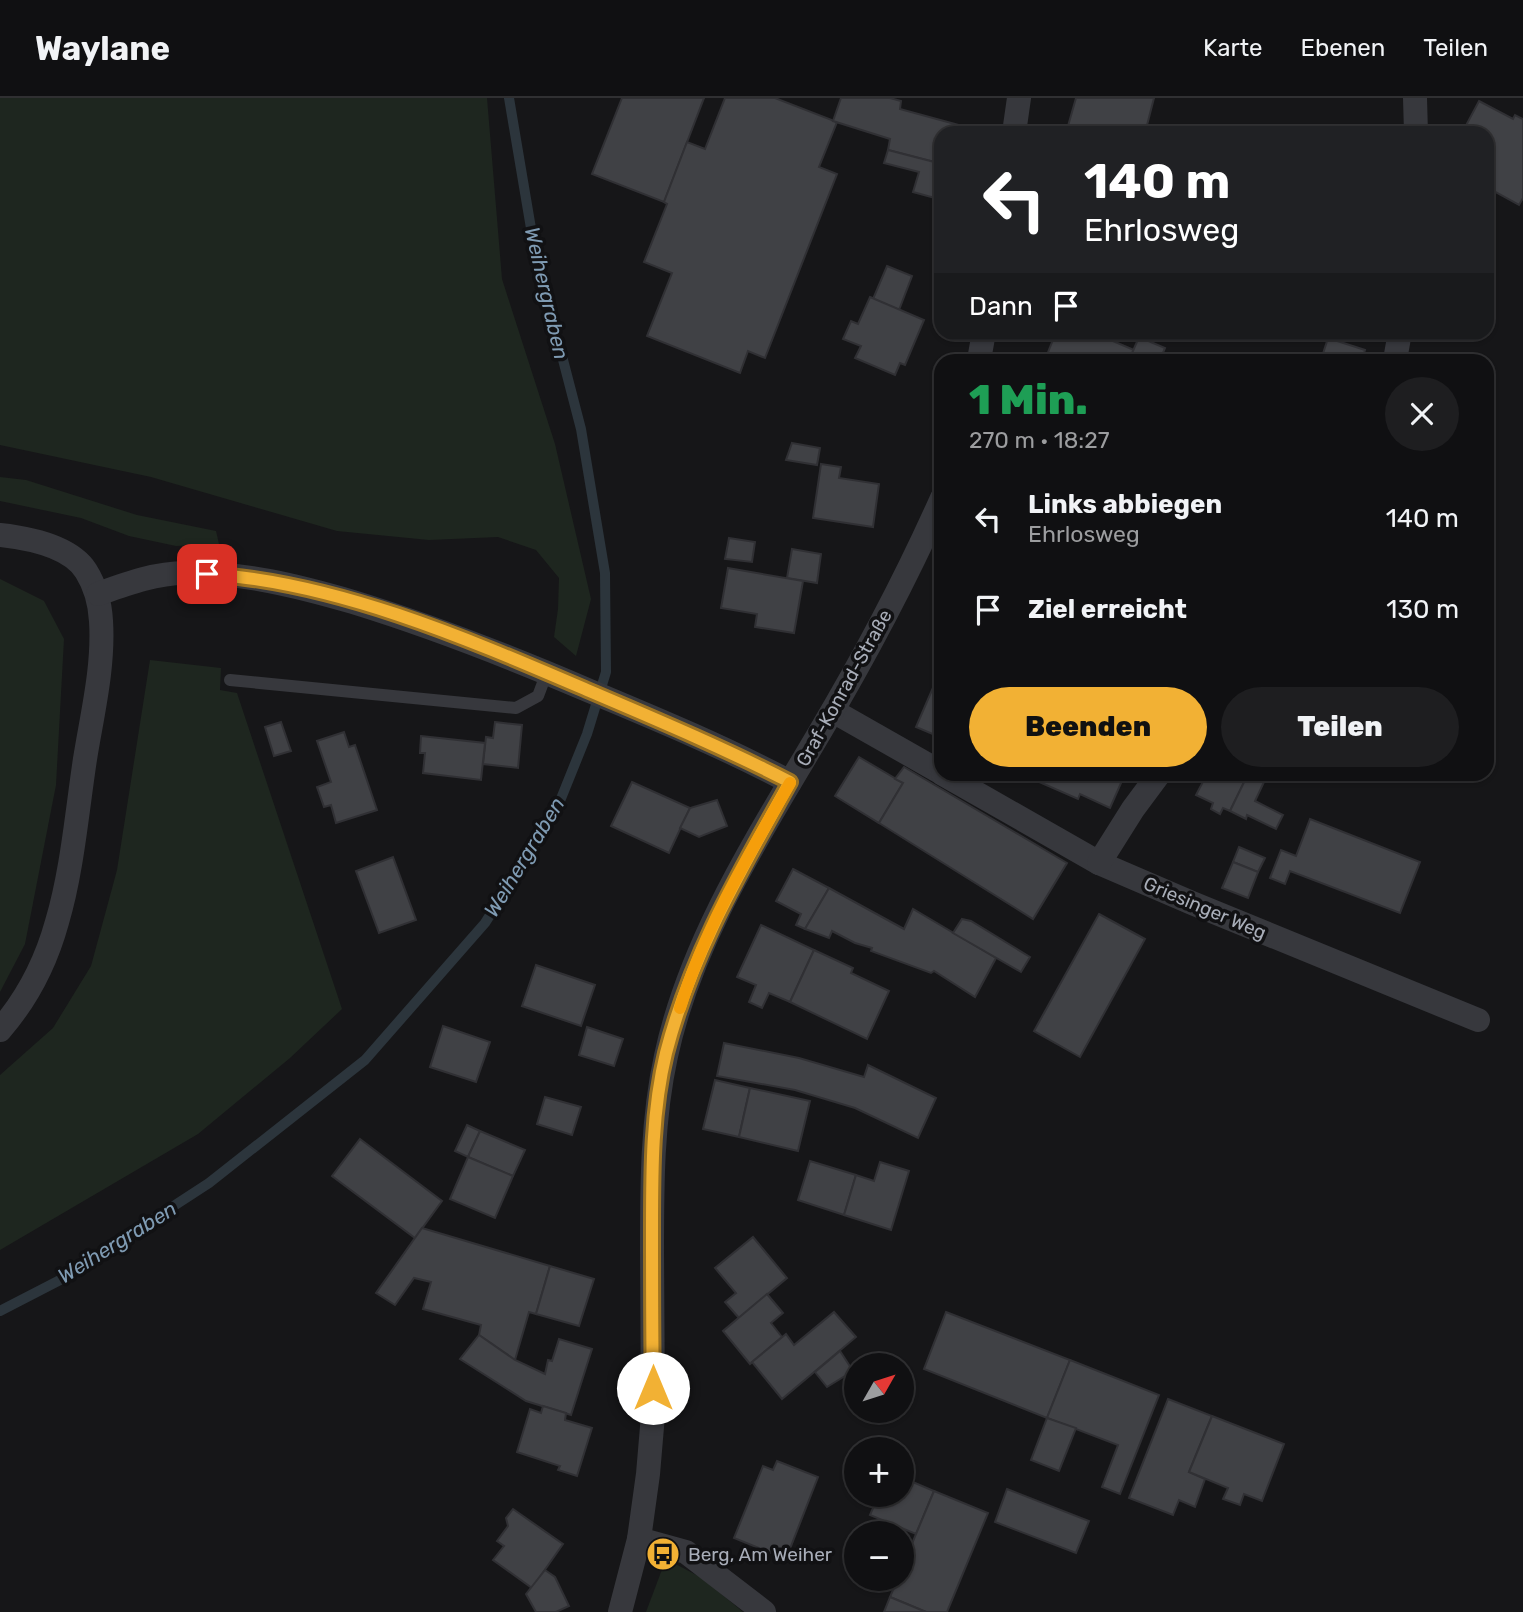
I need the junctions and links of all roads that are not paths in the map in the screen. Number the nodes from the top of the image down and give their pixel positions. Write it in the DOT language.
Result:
graph roads {
  1 [pos="1019,98"];
  2 [pos="1415,98"];
  3 [pos="1014,126"];
  4 [pos="1416,126"];
  5 [pos="934,516"];
  6 [pos="0,535"];
  7 [pos="98,594"];
  8 [pos="558,677"];
  9 [pos="230,680"];
  10 [pos="833,711"];
  11 [pos="934,768"];
  12 [pos="956,781"];
  13 [pos="1154,781"];
  14 [pos="790,782"];
  15 [pos="1099,863"];
  16 [pos="1478,1020"];
  17 [pos="0,1030"];
  18 [pos="639,1539"];
  19 [pos="620,1612"];
  20 [pos="764,1612"];
  1 -- 3 [label="street"];
  2 -- 4 [label="street"];
  5 -- 10 [label="street, Graf-Konrad-Straße"];
  6 -- 7 [label="street"];
  7 -- 8 [label="street"];
  7 -- 17 [label="street"];
  8 -- 9 [label="lane"];
  8 -- 14 [label="street"];
  10 -- 11 [label="street, Griesinger Weg"];
  10 -- 14 [label="street, Graf-Konrad-Straße"];
  12 -- 15 [label="street, Griesinger Weg"];
  13 -- 15 [label="street"];
  14 -- 18 [label="street, Graf-Konrad-Straße"];
  15 -- 16 [label="street, Griesinger Weg"];
  18 -- 19 [label="street, Graf-Konrad-Straße"];
  18 -- 20 [label="street"];
}
